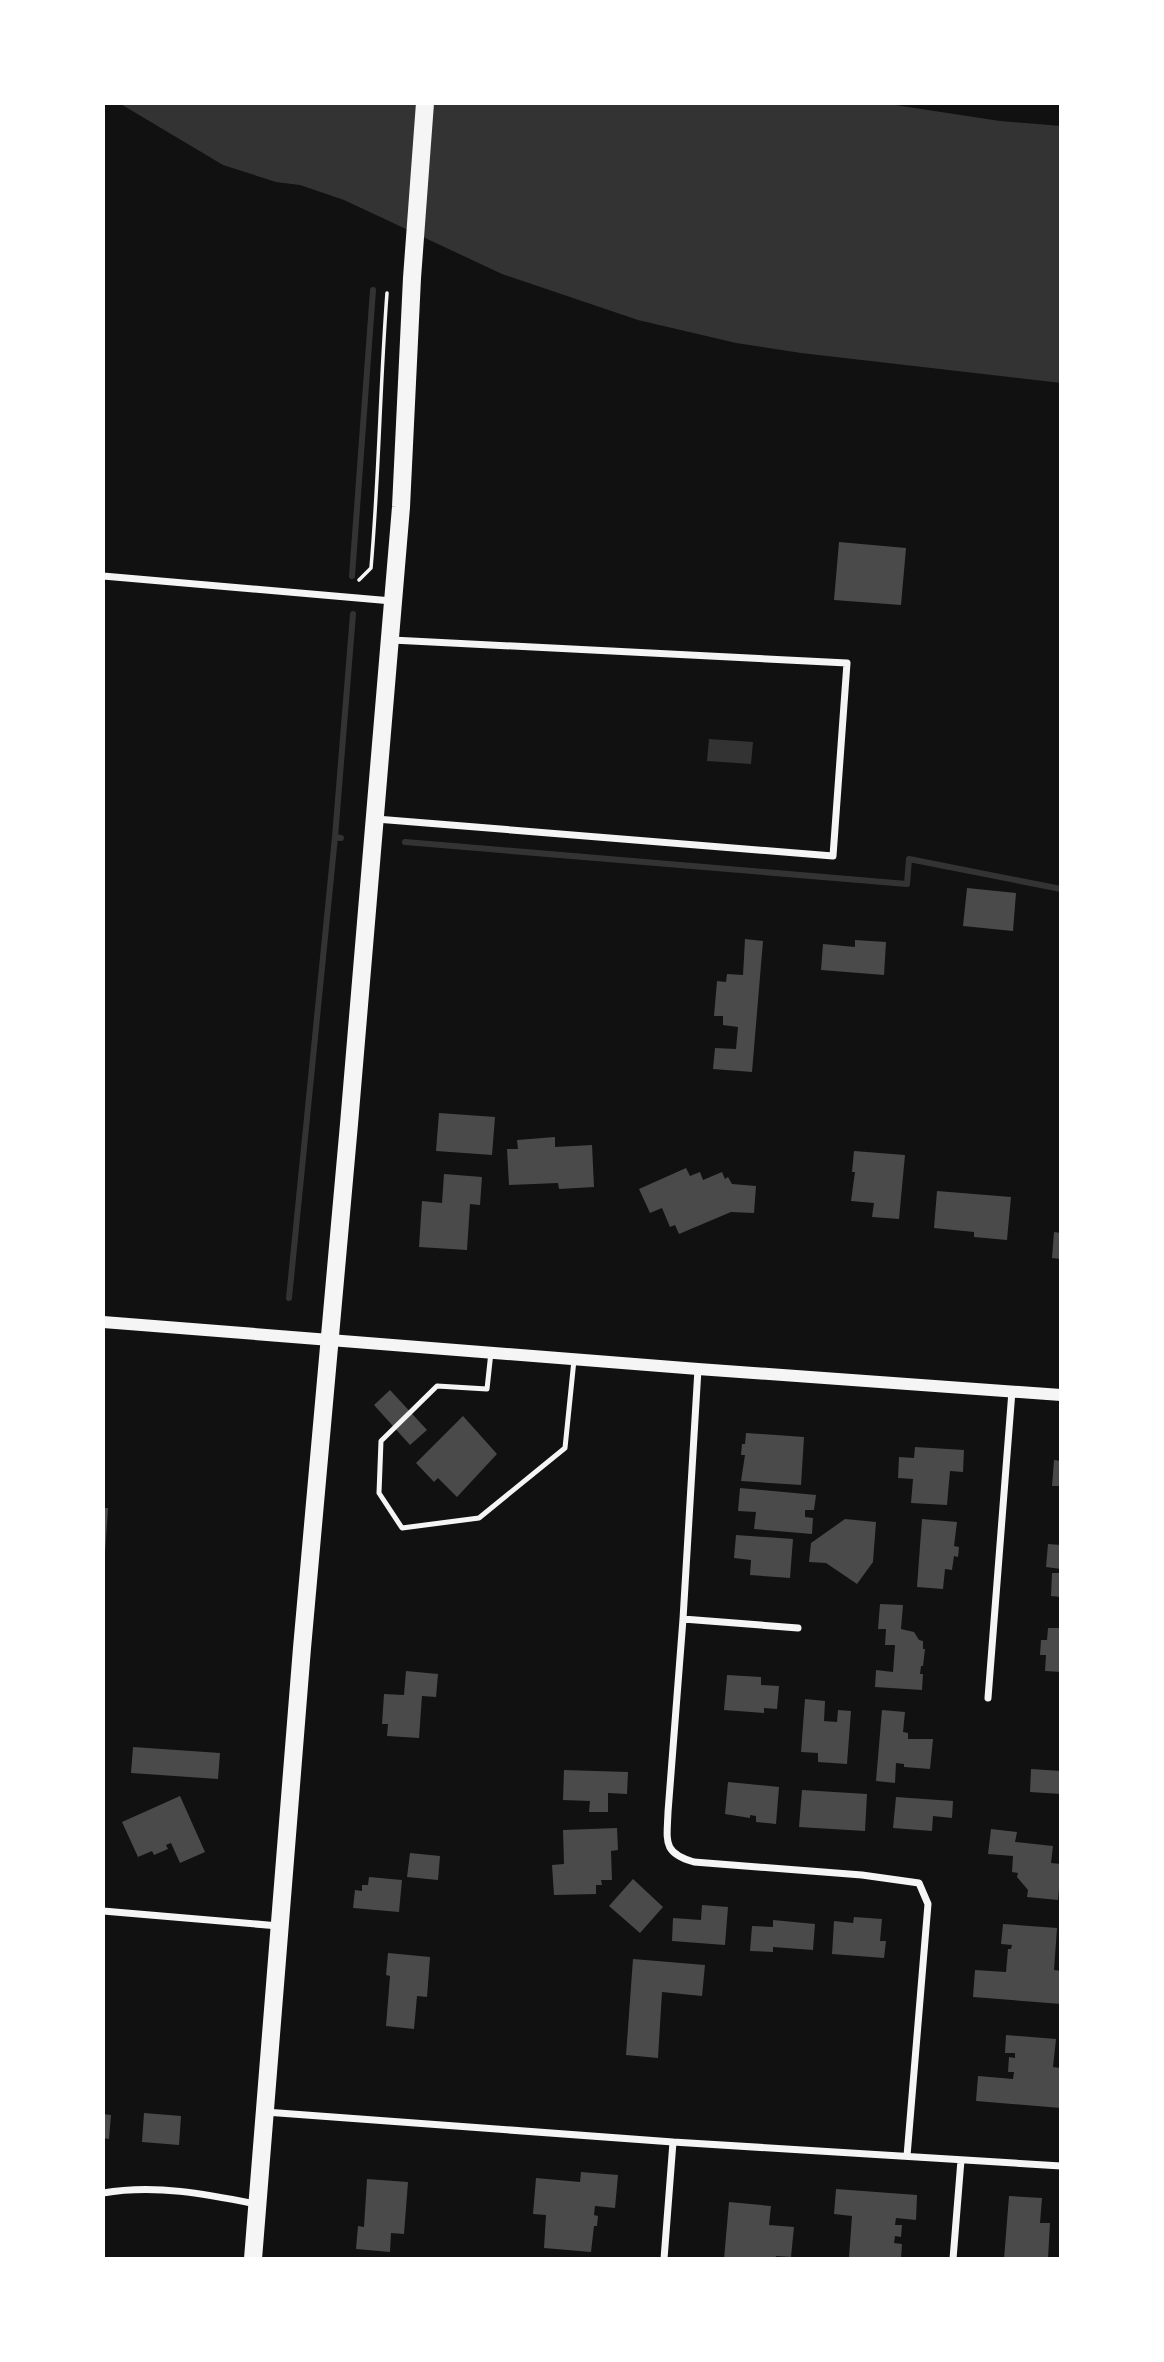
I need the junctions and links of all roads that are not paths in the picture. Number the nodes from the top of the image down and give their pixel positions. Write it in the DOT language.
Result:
graph roads {
  1 [pos="425,103"];
  2 [pos="103,576"];
  3 [pos="393,601"];
  4 [pos="390,640"];
  5 [pos="375,819"];
  6 [pos="103,1322"];
  7 [pos="329,1340"];
  8 [pos="491,1352"];
  9 [pos="574,1359"];
  10 [pos="698,1369"];
  11 [pos="1013,1391"];
  12 [pos="1061,1395"];
  13 [pos="683,1619"];
  14 [pos="798,1628"];
  15 [pos="988,1698"];
  16 [pos="103,1911"];
  17 [pos="280,1926"];
  18 [pos="265,2112"];
  19 [pos="673,2142"];
  20 [pos="907,2156"];
  21 [pos="961,2160"];
  22 [pos="1061,2166"];
  23 [pos="103,2193"];
  24 [pos="257,2204"];
  25 [pos="253,2259"];
  26 [pos="664,2259"];
  27 [pos="953,2259"];
  1 -- 3 [label="main road"];
  2 -- 3 [label="street"];
  3 -- 4 [label="main road"];
  4 -- 5 [label="main road"];
  4 -- 5 [label="street"];
  5 -- 7 [label="main road"];
  6 -- 7 [label="street"];
  7 -- 8 [label="street"];
  7 -- 17 [label="main road"];
  8 -- 9 [label="street"];
  8 -- 9 [label="lane"];
  9 -- 10 [label="street"];
  10 -- 11 [label="street"];
  10 -- 13 [label="street"];
  11 -- 12 [label="street"];
  11 -- 15 [label="street"];
  13 -- 14 [label="street"];
  13 -- 20 [label="street"];
  16 -- 17 [label="street"];
  17 -- 18 [label="main road"];
  18 -- 19 [label="street"];
  18 -- 24 [label="main road"];
  19 -- 20 [label="street"];
  19 -- 26 [label="street"];
  20 -- 21 [label="street"];
  21 -- 22 [label="street"];
  21 -- 27 [label="street"];
  23 -- 24 [label="street"];
  24 -- 25 [label="main road"];
}
